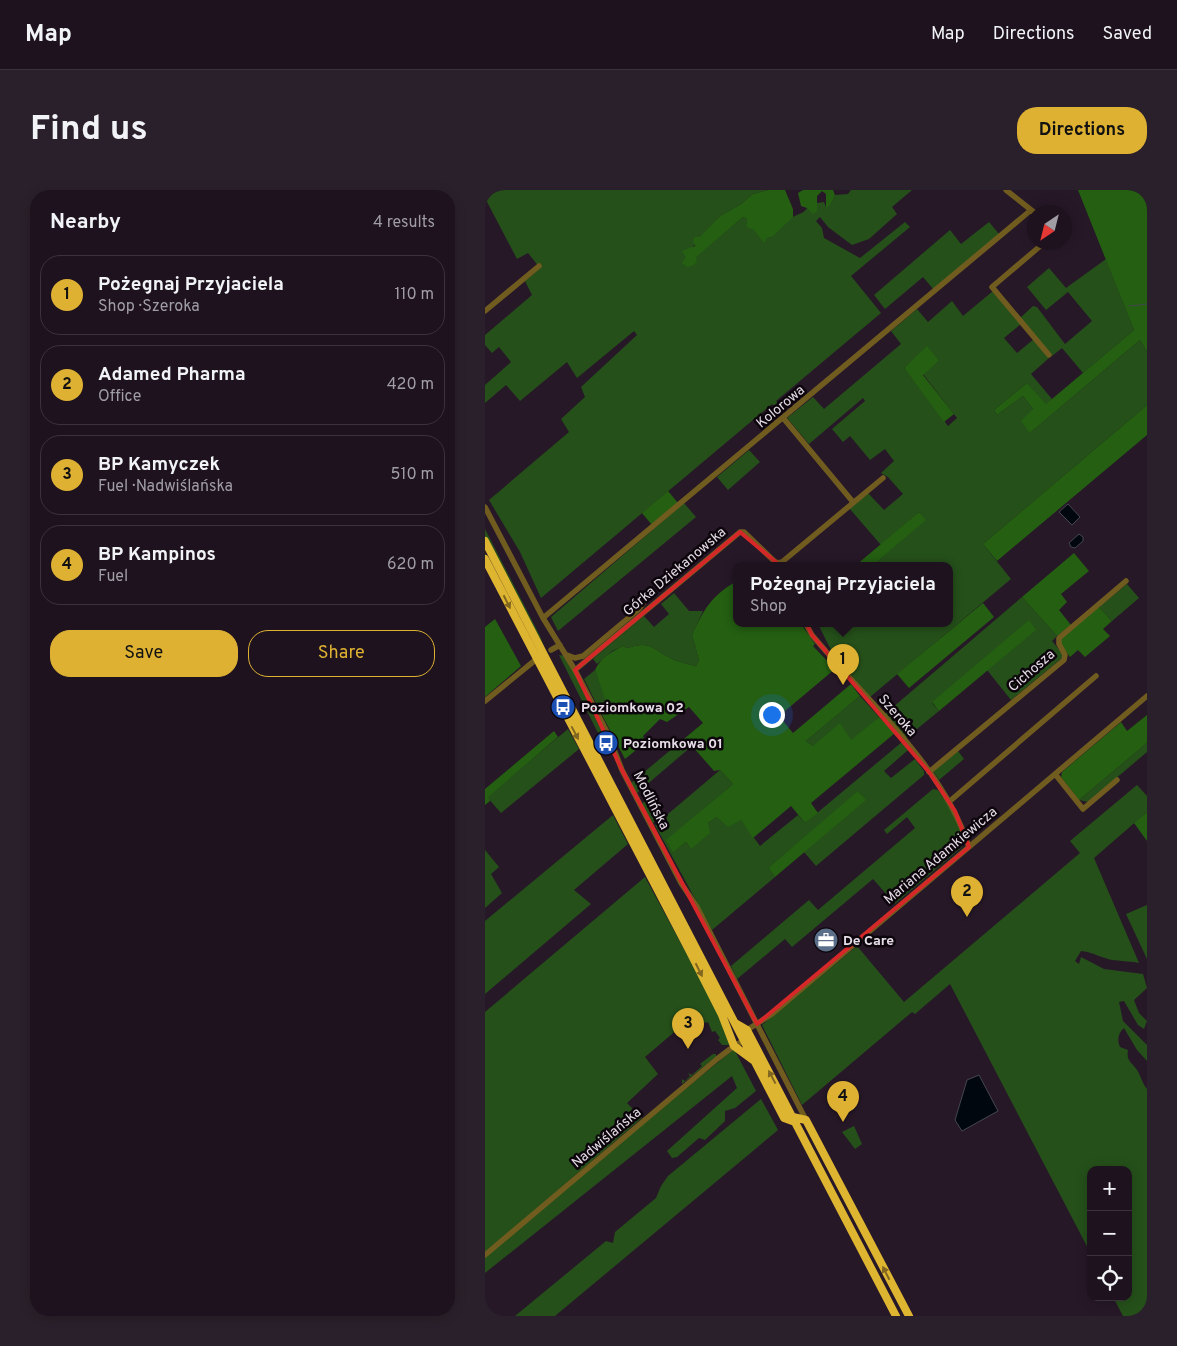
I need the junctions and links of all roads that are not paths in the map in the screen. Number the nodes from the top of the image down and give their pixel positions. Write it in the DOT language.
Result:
graph roads {
  1 [pos="1006,190"];
  2 [pos="1027,207"];
  3 [pos="1027,217"];
  4 [pos="1036,250"];
  5 [pos="539,266"];
  6 [pos="485,311"];
  7 [pos="1049,355"];
  8 [pos="784,419"];
  9 [pos="883,478"];
  10 [pos="853,502"];
  11 [pos="485,507"];
  12 [pos="485,541"];
  13 [pos="485,559"];
  14 [pos="776,562"];
  15 [pos="781,562"];
  16 [pos="1126,581"];
  17 [pos="647,598"];
  18 [pos="543,618"];
  19 [pos="808,627"];
  20 [pos="560,645"];
  21 [pos="551,650"];
  22 [pos="543,654"];
  23 [pos="567,656"];
  24 [pos="536,659"];
  25 [pos="575,670"];
  26 [pos="1096,676"];
  27 [pos="1147,696"];
  28 [pos="485,701"];
  29 [pos="929,772"];
  30 [pos="1055,774"];
  31 [pos="1117,780"];
  32 [pos="950,801"];
  33 [pos="969,847"];
  34 [pos="735,1023"];
  35 [pos="757,1024"];
  36 [pos="747,1030"];
  37 [pos="744,1040"];
  38 [pos="753,1041"];
  39 [pos="734,1046"];
  40 [pos="754,1061"];
  41 [pos="805,1117"];
  42 [pos="791,1118"];
  43 [pos="837,1178"];
  44 [pos="832,1192"];
  45 [pos="485,1255"];
  46 [pos="896,1316"];
  47 [pos="909,1316"];
  1 -- 2 [label="street"];
  3 -- 8 [label="street, Kolorowa"];
  4 -- 7 [label="street"];
  5 -- 6 [label="street"];
  8 -- 10 [label="street"];
  8 -- 18 [label="street, Kolorowa"];
  9 -- 10 [label="street, Górka Dziekanowska"];
  10 -- 15 [label="street, Górka Dziekanowska"];
  11 -- 18 [label="street, Modlińska"];
  12 -- 22 [label="highway"];
  13 -- 24 [label="highway, one-way"];
  14 -- 25 [label="street, Górka Dziekanowska"];
  16 -- 29 [label="street, Cichosza"];
  17 -- 23 [label="street"];
  18 -- 20 [label="street, Modlińska"];
  19 -- 29 [label="street, Szeroka"];
  20 -- 21 [label="street"];
  20 -- 23 [label="street, Modlińska"];
  22 -- 24 [label="street"];
  22 -- 34 [label="highway"];
  23 -- 25 [label="street, Modlińska"];
  24 -- 28 [label="street"];
  24 -- 39 [label="highway, one-way"];
  25 -- 35 [label="street, Modlińska"];
  26 -- 32 [label="street"];
  27 -- 30 [label="street, Mariana Adamkiewicza"];
  29 -- 32 [label="street, Szeroka"];
  30 -- 31 [label="street"];
  30 -- 33 [label="street, Mariana Adamkiewicza"];
  32 -- 33 [label="street, Szeroka"];
  33 -- 35 [label="street, Mariana Adamkiewicza"];
  34 -- 36 [label="highway"];
  34 -- 37 [label="highway"];
  35 -- 36 [label="street, Mariana Adamkiewicza"];
  35 -- 41 [label="street, Modlińska"];
  36 -- 38 [label="highway"];
  37 -- 38 [label="street"];
  37 -- 39 [label="street, Nadwiślańska"];
  37 -- 40 [label="highway"];
  42 -- 38 [label="highway, one-way"];
  39 -- 40 [label="highway"];
  39 -- 45 [label="street, Nadwiślańska"];
  40 -- 42 [label="highway"];
  41 -- 42 [label="highway"];
  41 -- 43 [label="highway"];
  42 -- 44 [label="highway"];
  43 -- 44 [label="highway"];
  47 -- 43 [label="highway, one-way"];
  44 -- 46 [label="highway"];
}
